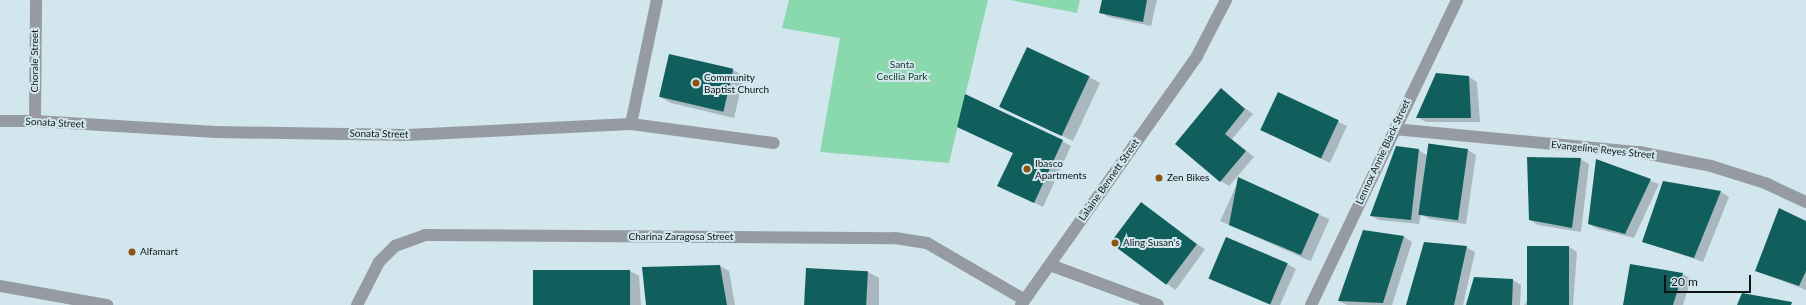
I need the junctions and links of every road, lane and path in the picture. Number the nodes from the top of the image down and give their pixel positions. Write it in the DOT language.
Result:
graph roads {
  1 [pos="36,0"];
  2 [pos="658,0"];
  3 [pos="1226,0"];
  4 [pos="1457,0"];
  5 [pos="35,121"];
  6 [pos="0,122"];
  7 [pos="631,124"];
  8 [pos="1394,129"];
  9 [pos="774,143"];
  10 [pos="1806,202"];
  11 [pos="1050,265"];
  12 [pos="0,286"];
  13 [pos="1023,302"];
  14 [pos="108,305"];
  15 [pos="357,305"];
  16 [pos="1158,305"];
  17 [pos="1311,305"];
  1 -- 5 [label="street, Chorale Street"];
  2 -- 7 [label="street"];
  3 -- 11 [label="street, Lalaine Bennett Street"];
  4 -- 8 [label="street, Lennox Annie Black Street"];
  5 -- 6 [label="street, Sonata Street"];
  5 -- 7 [label="street, Sonata Street"];
  7 -- 9 [label="street, Sonata Street"];
  8 -- 10 [label="street, Evangeline Reyes Street"];
  8 -- 17 [label="street, Lennox Annie Black Street"];
  11 -- 13 [label="street, Lalaine Bennett Street"];
  11 -- 16 [label="street"];
  12 -- 14 [label="street"];
  13 -- 15 [label="street, Charina Zaragosa Street"];
}
